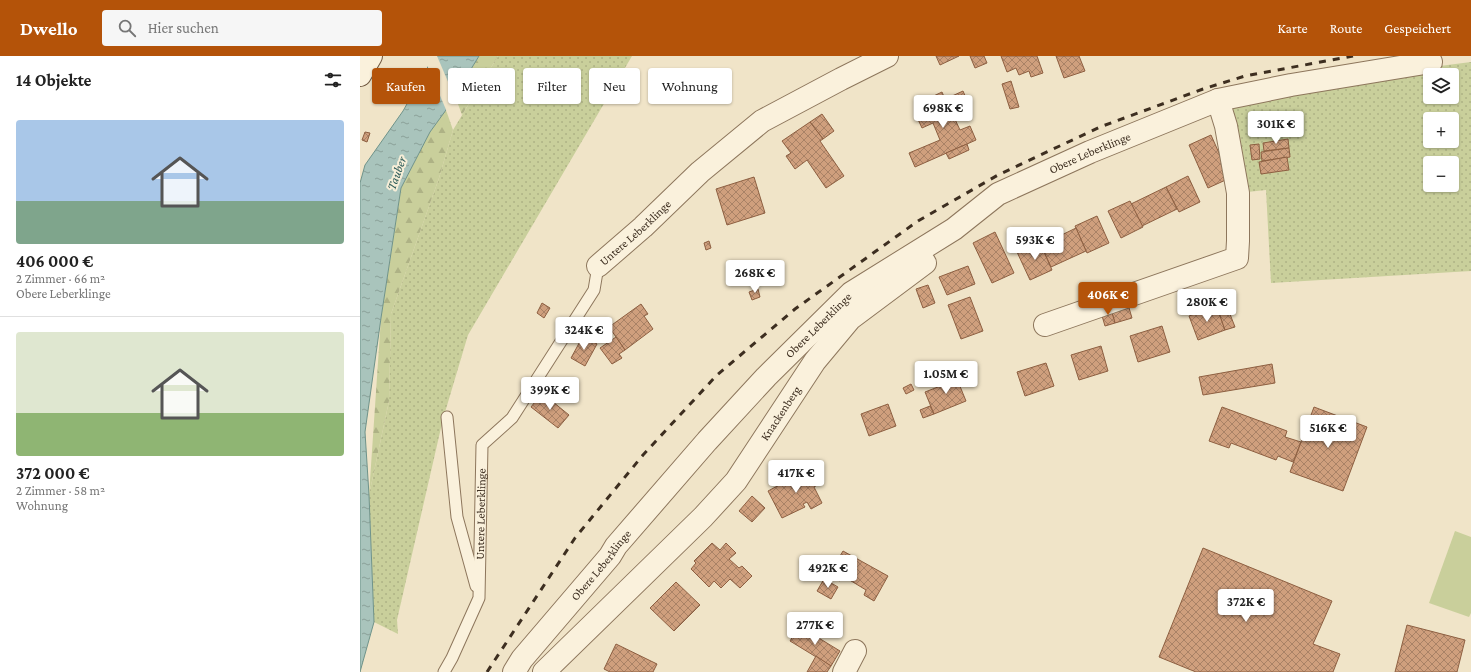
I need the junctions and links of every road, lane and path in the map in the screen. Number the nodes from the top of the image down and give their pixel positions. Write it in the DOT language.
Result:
graph roads {
  1 [pos="371,56"];
  2 [pos="888,56"];
  3 [pos="1431,62"];
  4 [pos="360,75"];
  5 [pos="1218,100"];
  6 [pos="954,229"];
  7 [pos="598,266"];
  8 [pos="1045,325"];
  9 [pos="447,417"];
  10 [pos="479,598"];
  11 [pos="855,651"];
  12 [pos="444,672"];
  13 [pos="514,672"];
  14 [pos="544,672"];
  15 [pos="844,672"];
  1 -- 4 [label="street"];
  2 -- 7 [label="street, Untere Leberklinge"];
  3 -- 5 [label="street, Obere Leberklinge"];
  5 -- 6 [label="street, Obere Leberklinge"];
  5 -- 8 [label="street"];
  6 -- 13 [label="street, Obere Leberklinge"];
  6 -- 14 [label="street, Knackenberg"];
  7 -- 10 [label="lane, Untere Leberklinge"];
  9 -- 10 [label="lane"];
  10 -- 12 [label="lane, Untere Leberklinge"];
  11 -- 15 [label="street"];
}
